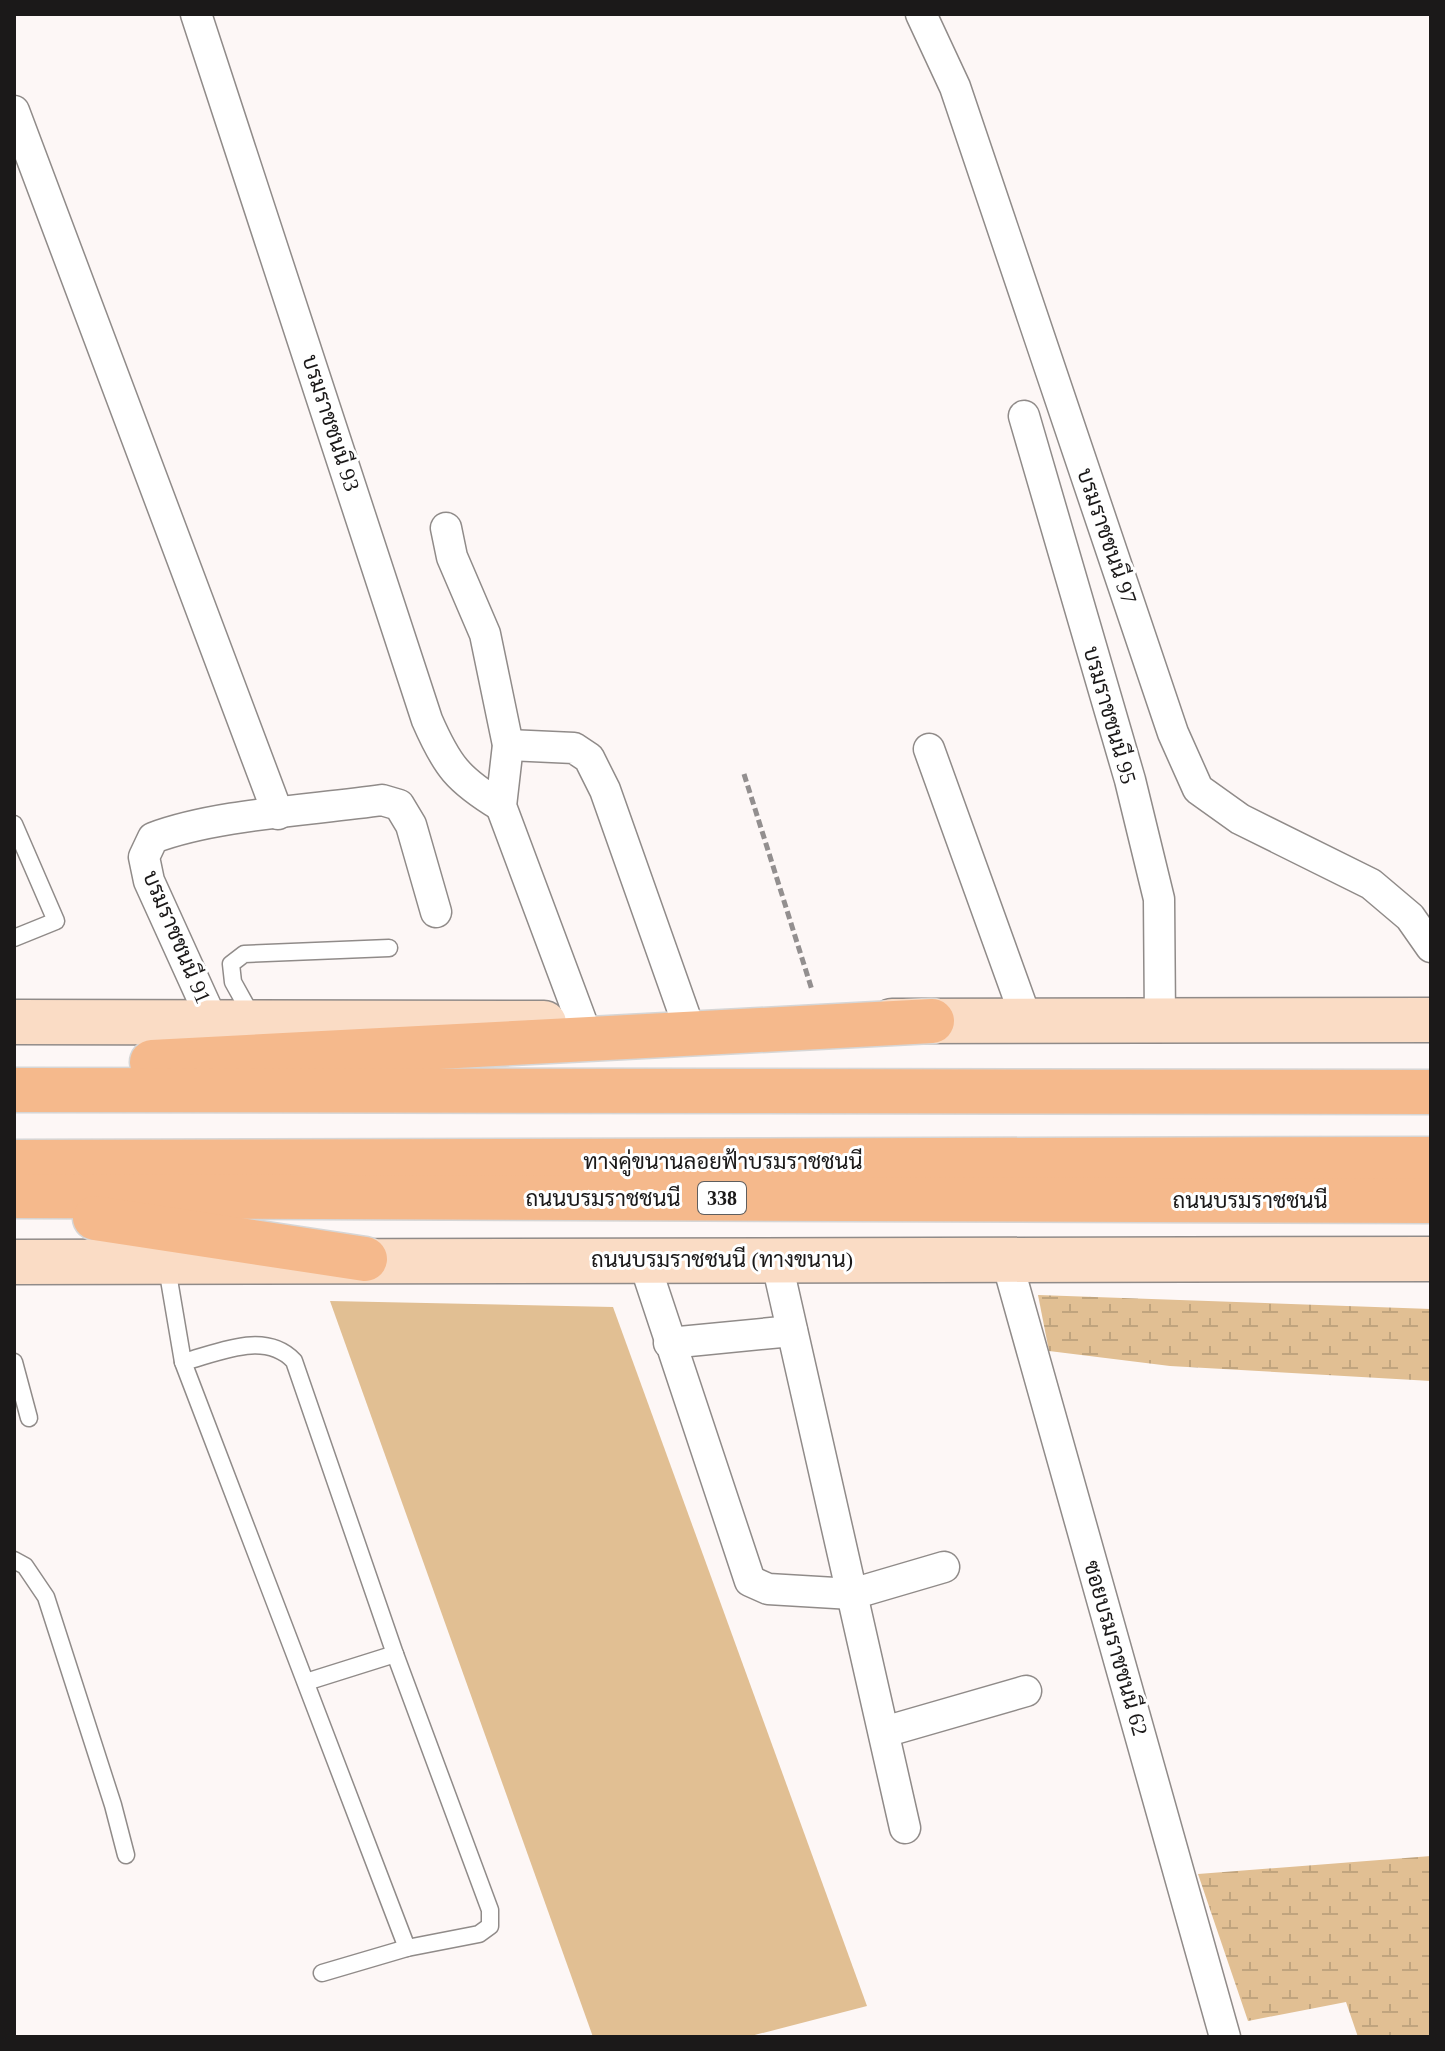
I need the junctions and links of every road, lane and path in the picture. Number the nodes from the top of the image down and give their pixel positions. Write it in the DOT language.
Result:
graph roads {
  1 [pos="196,14"];
  2 [pos="921,14"];
  3 [pos="15,119"];
  4 [pos="1024,416"];
  5 [pos="446,528"];
  6 [pos="508,745"];
  7 [pos="929,749"];
  8 [pos="744,774"];
  9 [pos="501,806"];
  10 [pos="278,814"];
  11 [pos="14,824"];
  12 [pos="436,912"];
  13 [pos="14,938"];
  14 [pos="1431,947"];
  15 [pos="389,948"];
  16 [pos="1160,1020"];
  17 [pos="1431,1020"];
  18 [pos="822,1021"];
  19 [pos="932,1021"];
  20 [pos="1027,1021"];
  21 [pos="14,1022"];
  22 [pos="234,1022"];
  23 [pos="687,1022"];
  24 [pos="582,1023"];
  25 [pos="14,1070"];
  26 [pos="14,1090"];
  27 [pos="1431,1092"];
  28 [pos="14,1109"];
  29 [pos="1431,1110"];
  30 [pos="1431,1159"];
  31 [pos="14,1162"];
  32 [pos="14,1196"];
  33 [pos="1431,1201"];
  34 [pos="14,1206"];
  35 [pos="1006,1258"];
  36 [pos="365,1259"];
  37 [pos="643,1259"];
  38 [pos="776,1259"];
  39 [pos="1431,1259"];
  40 [pos="166,1261"];
  41 [pos="14,1262"];
  42 [pos="792,1331"];
  43 [pos="669,1343"];
  44 [pos="14,1362"];
  45 [pos="183,1362"];
  46 [pos="29,1418"];
  47 [pos="14,1560"];
  48 [pos="944,1567"];
  49 [pos="852,1594"];
  50 [pos="395,1654"];
  51 [pos="306,1682"];
  52 [pos="1026,1691"];
  53 [pos="884,1732"];
  54 [pos="905,1828"];
  55 [pos="126,1855"];
  56 [pos="407,1948"];
  57 [pos="322,1973"];
  58 [pos="1225,2037"];
  1 -- 9 [label="street, บรมราชชนนี 93"];
  2 -- 14 [label="street, บรมราชชนนี 97"];
  3 -- 10 [label="street"];
  4 -- 16 [label="street, บรมราชชนนี 95"];
  5 -- 6 [label="street"];
  6 -- 9 [label="street"];
  6 -- 23 [label="street"];
  7 -- 20 [label="street"];
  8 -- 18 [label="path"];
  9 -- 24 [label="street"];
  10 -- 12 [label="street, บรมราชชนนี 91"];
  10 -- 22 [label="street, บรมราชชนนี 91"];
  11 -- 13 [label="lane"];
  15 -- 22 [label="lane"];
  16 -- 17 [label="main road"];
  16 -- 20 [label="main road"];
  18 -- 19 [label="main road"];
  18 -- 23 [label="main road"];
  19 -- 20 [label="main road"];
  19 -- 25 [label="main road"];
  21 -- 22 [label="main road"];
  22 -- 24 [label="main road"];
  23 -- 24 [label="main road"];
  26 -- 27 [label="main road"];
  28 -- 29 [label="main road"];
  30 -- 31 [label="main road, ทางคู่ขนานลอยฟ้าบรมราชชนนี / 338"];
  32 -- 33 [label="main road, ถนนบรมราชชนนี / 338"];
  34 -- 36 [label="main road"];
  35 -- 38 [label="main road, ถนนบรมราชชนนี (ทางขนาน)"];
  35 -- 39 [label="main road, ถนนบรมราชชนนี (ทางขนาน)"];
  35 -- 58 [label="street, ซอยบรมราชชนนี 62"];
  36 -- 37 [label="main road, ถนนบรมราชชนนี (ทางขนาน)"];
  36 -- 40 [label="main road, ถนนบรมราชชนนี (ทางขนาน)"];
  37 -- 38 [label="main road, ถนนบรมราชชนนี (ทางขนาน)"];
  37 -- 43 [label="street"];
  38 -- 42 [label="street"];
  40 -- 41 [label="main road, ถนนบรมราชชนนี (ทางขนาน)"];
  40 -- 45 [label="lane"];
  42 -- 43 [label="street"];
  42 -- 49 [label="street"];
  43 -- 49 [label="street"];
  44 -- 46 [label="lane"];
  45 -- 50 [label="lane"];
  45 -- 51 [label="lane"];
  47 -- 55 [label="lane"];
  48 -- 49 [label="street"];
  49 -- 53 [label="street"];
  50 -- 51 [label="lane"];
  50 -- 56 [label="lane"];
  51 -- 56 [label="lane"];
  52 -- 53 [label="street"];
  53 -- 54 [label="street"];
  56 -- 57 [label="lane"];
}
